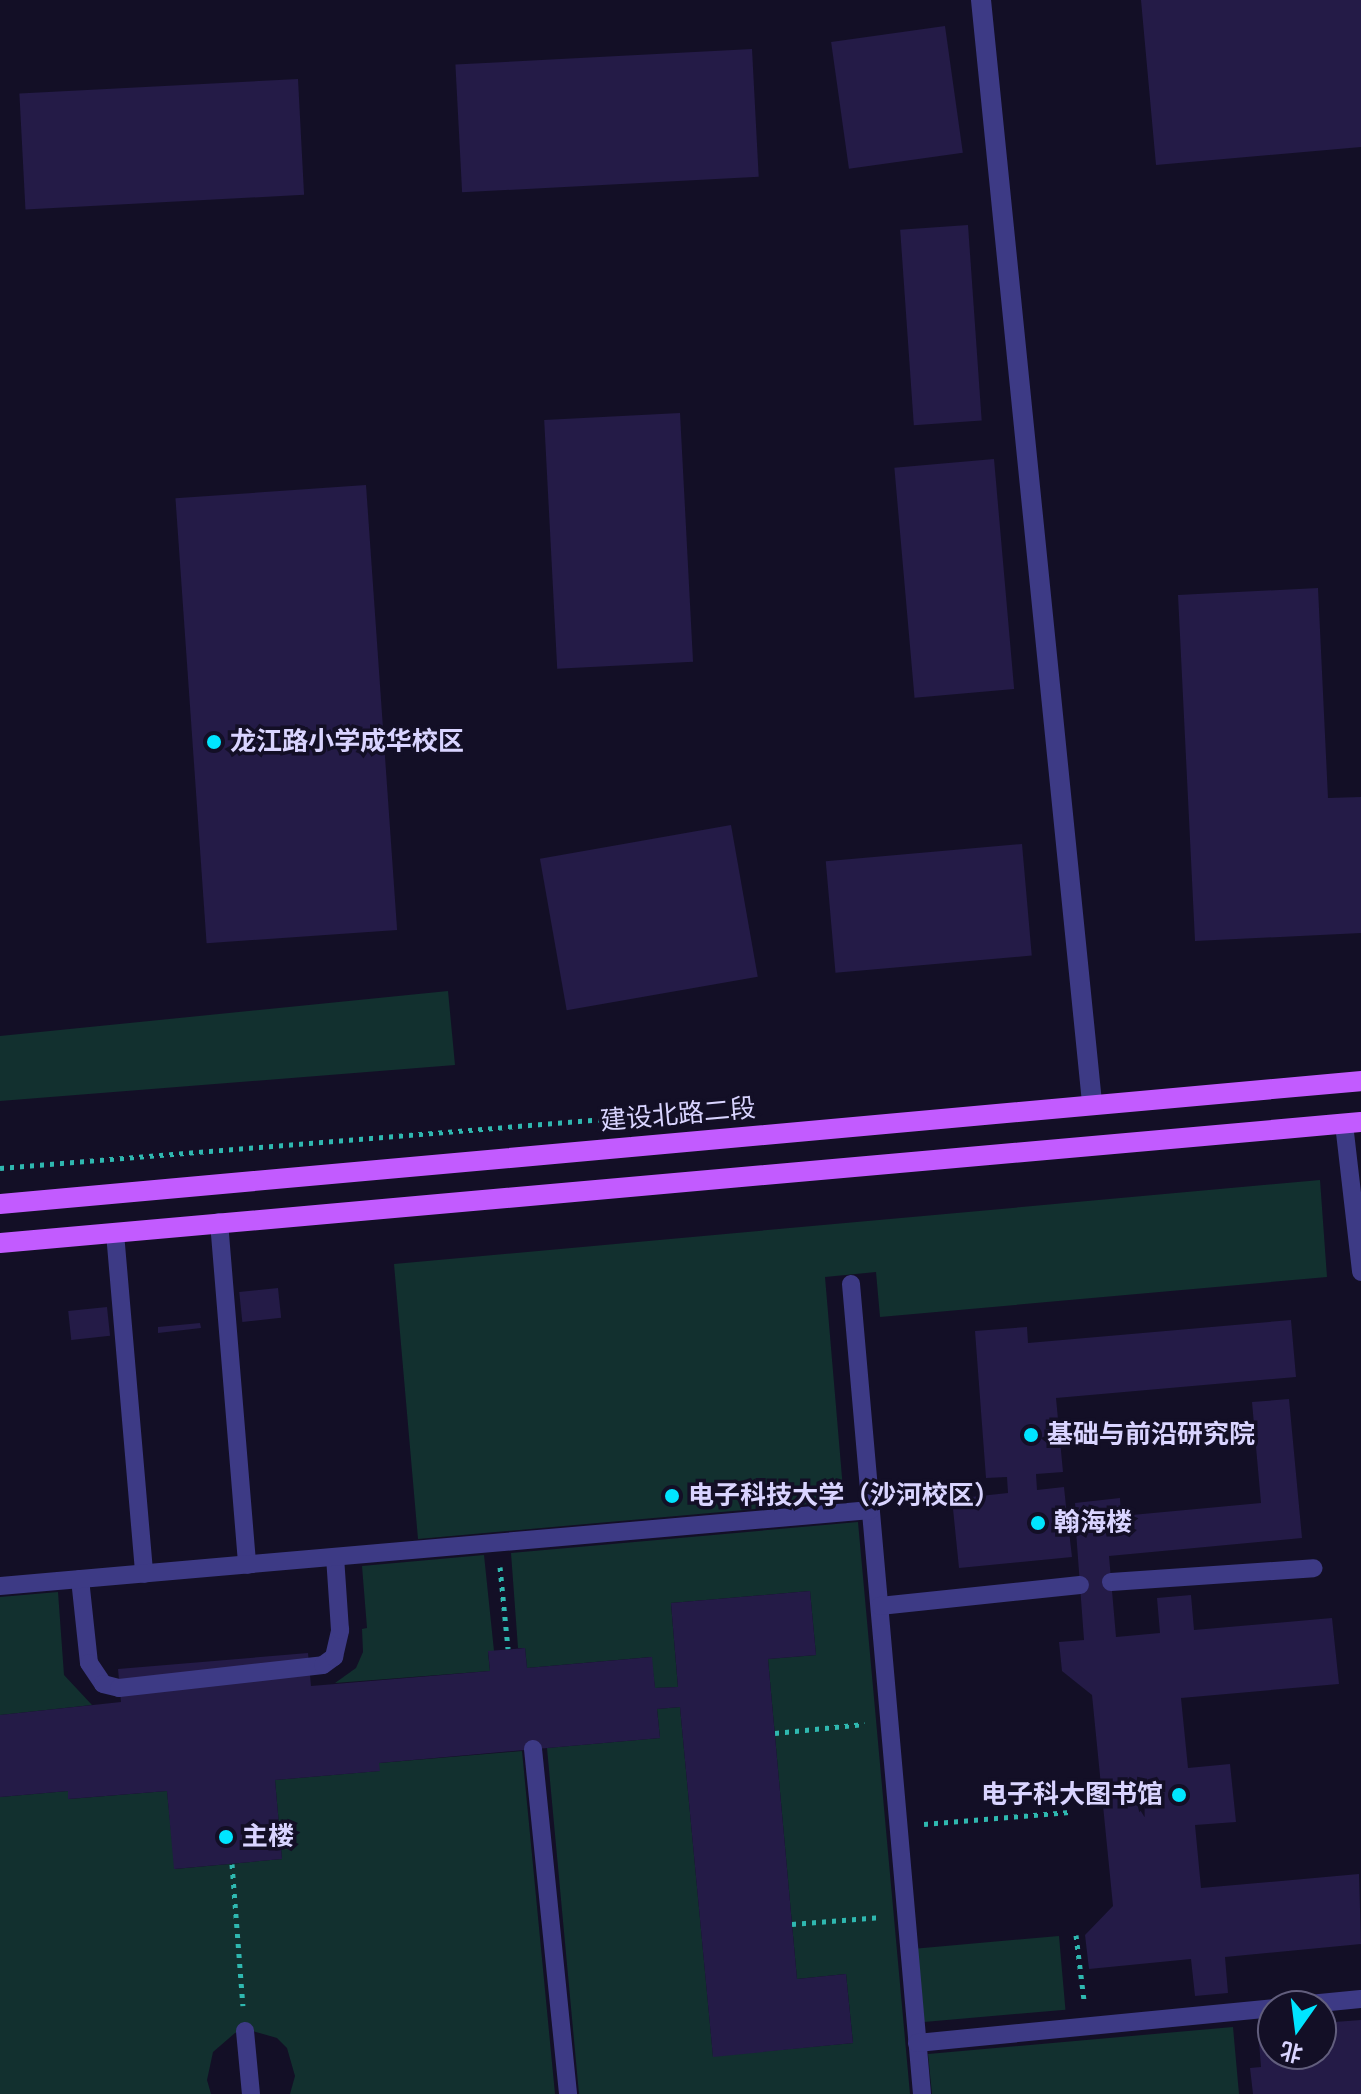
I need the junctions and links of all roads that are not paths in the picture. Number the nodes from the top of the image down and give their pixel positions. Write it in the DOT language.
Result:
graph roads {
  1 [pos="981,0"];
  2 [pos="1361,1081"];
  3 [pos="1092,1102"];
  4 [pos="1353,1123"];
  5 [pos="0,1204"];
  6 [pos="219,1222"];
  7 [pos="115,1233"];
  8 [pos="0,1243"];
  9 [pos="1361,1272"];
  10 [pos="851,1284"];
  11 [pos="871,1510"];
  12 [pos="335,1557"];
  13 [pos="247,1565"];
  14 [pos="1314,1568"];
  15 [pos="144,1574"];
  16 [pos="80,1579"];
  17 [pos="1111,1582"];
  18 [pos="1080,1585"];
  19 [pos="0,1586"];
  20 [pos="880,1606"];
  21 [pos="533,1749"];
  22 [pos="1361,1999"];
  23 [pos="1337,2001"];
  24 [pos="1257,2009"];
  25 [pos="245,2031"];
  26 [pos="917,2043"];
  27 [pos="251,2094"];
  28 [pos="568,2094"];
  29 [pos="922,2094"];
  1 -- 3 [label="street"];
  2 -- 3 [label="main road, 建设北路二段"];
  3 -- 5 [label="main road, 建设北路二段"];
  4 -- 6 [label="main road"];
  4 -- 9 [label="lane"];
  6 -- 7 [label="main road"];
  6 -- 13 [label="lane"];
  7 -- 8 [label="main road"];
  7 -- 15 [label="lane"];
  10 -- 11 [label="lane"];
  11 -- 12 [label="lane"];
  11 -- 20 [label="lane"];
  12 -- 13 [label="lane"];
  12 -- 16 [label="lane"];
  13 -- 15 [label="lane"];
  14 -- 17 [label="lane"];
  15 -- 16 [label="lane"];
  16 -- 19 [label="lane"];
  18 -- 20 [label="lane"];
  20 -- 26 [label="lane"];
  21 -- 28 [label="lane"];
  22 -- 23 [label="lane"];
  24 -- 26 [label="lane"];
  25 -- 27 [label="lane"];
  26 -- 29 [label="lane"];
}
